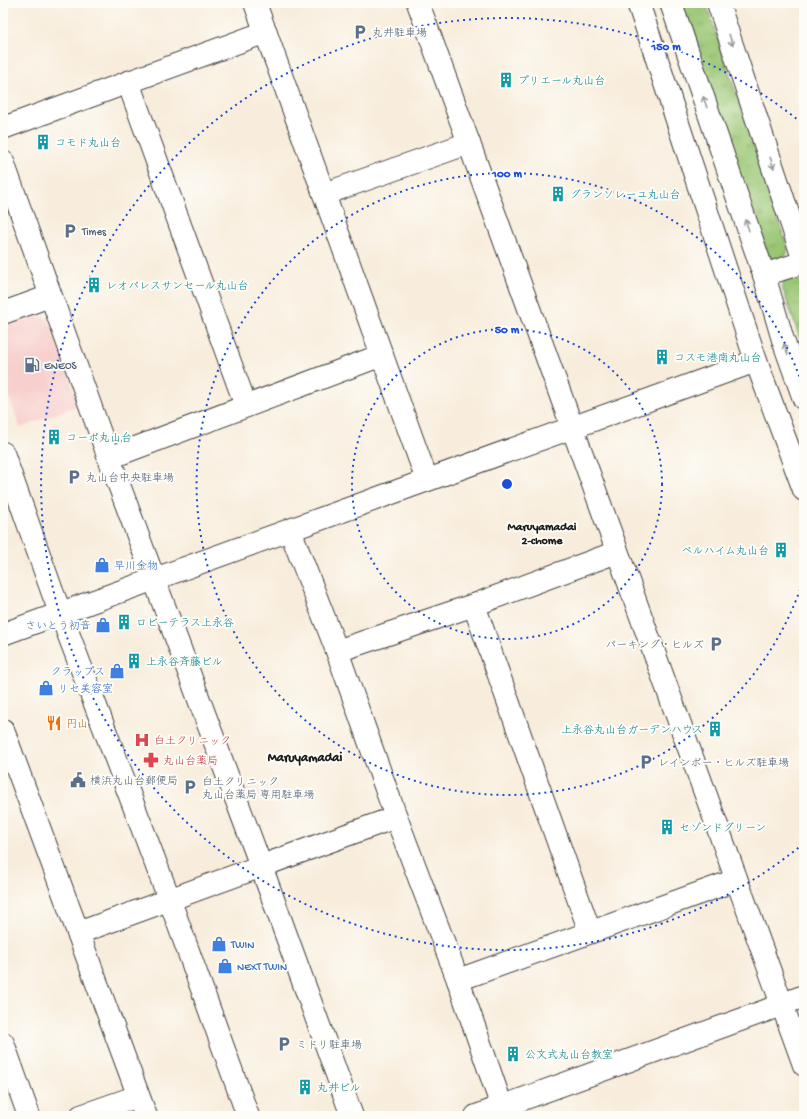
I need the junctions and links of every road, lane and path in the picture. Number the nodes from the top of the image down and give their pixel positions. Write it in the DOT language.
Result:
graph roads {
  1 [pos="255,3"];
  2 [pos="418,3"];
  3 [pos="638,3"];
  4 [pos="671,3"];
  5 [pos="718,3"];
  6 [pos="266,32"];
  7 [pos="128,82"];
  8 [pos="3,128"];
  9 [pos="469,143"];
  10 [pos="3,162"];
  11 [pos="324,194"];
  12 [pos="804,262"];
  13 [pos="764,276"];
  14 [pos="50,296"];
  15 [pos="3,313"];
  16 [pos="382,355"];
  17 [pos="756,361"];
  18 [pos="804,399"];
  19 [pos="246,406"];
  20 [pos="572,427"];
  21 [pos="3,453"];
  22 [pos="109,458"];
  23 [pos="427,480"];
  24 [pos="804,490"];
  25 [pos="290,530"];
  26 [pos="617,552"];
  27 [pos="154,580"];
  28 [pos="474,605"];
  29 [pos="60,614"];
  30 [pos="3,634"];
  31 [pos="337,651"];
  32 [pos="3,730"];
  33 [pos="10,773"];
  34 [pos="396,817"];
  35 [pos="261,866"];
  36 [pos="736,880"];
  37 [pos="170,901"];
  38 [pos="590,932"];
  39 [pos="78,933"];
  40 [pos="458,980"];
  41 [pos="804,996"];
  42 [pos="781,1005"];
  43 [pos="3,1043"];
  44 [pos="804,1065"];
  45 [pos="138,1096"];
  46 [pos="502,1107"];
  47 [pos="29,1116"];
  48 [pos="81,1116"];
  49 [pos="146,1116"];
  50 [pos="248,1116"];
  51 [pos="352,1116"];
  52 [pos="476,1116"];
  1 -- 6 [label="street"];
  2 -- 9 [label="street"];
  3 -- 17 [label="street"];
  13 -- 4 [label="street, one-way"];
  5 -- 12 [label="street, one-way"];
  6 -- 7 [label="street"];
  6 -- 11 [label="street"];
  7 -- 8 [label="street"];
  7 -- 19 [label="street"];
  9 -- 11 [label="street"];
  9 -- 20 [label="street"];
  10 -- 14 [label="street"];
  11 -- 16 [label="street"];
  12 -- 13 [label="street"];
  18 -- 13 [label="street, one-way"];
  14 -- 15 [label="street"];
  14 -- 22 [label="street"];
  16 -- 19 [label="street"];
  16 -- 23 [label="street"];
  17 -- 20 [label="street"];
  17 -- 24 [label="street"];
  19 -- 22 [label="street"];
  20 -- 23 [label="street"];
  20 -- 26 [label="street"];
  21 -- 29 [label="street"];
  22 -- 27 [label="street"];
  23 -- 25 [label="street"];
  25 -- 27 [label="street"];
  25 -- 31 [label="street"];
  26 -- 28 [label="street"];
  26 -- 36 [label="street"];
  27 -- 29 [label="street"];
  27 -- 35 [label="street"];
  28 -- 31 [label="street"];
  28 -- 38 [label="street"];
  29 -- 30 [label="street"];
  29 -- 37 [label="street"];
  31 -- 34 [label="street"];
  32 -- 33 [label="street"];
  33 -- 39 [label="street"];
  34 -- 35 [label="street"];
  34 -- 40 [label="street"];
  35 -- 37 [label="street"];
  35 -- 51 [label="street"];
  36 -- 38 [label="street"];
  36 -- 42 [label="street"];
  37 -- 39 [label="street"];
  37 -- 50 [label="street"];
  38 -- 40 [label="street"];
  39 -- 45 [label="street"];
  40 -- 46 [label="street"];
  41 -- 42 [label="street"];
  42 -- 44 [label="street"];
  42 -- 46 [label="street"];
  43 -- 47 [label="street"];
  45 -- 48 [label="street"];
  45 -- 49 [label="street"];
  46 -- 52 [label="street"];
}
